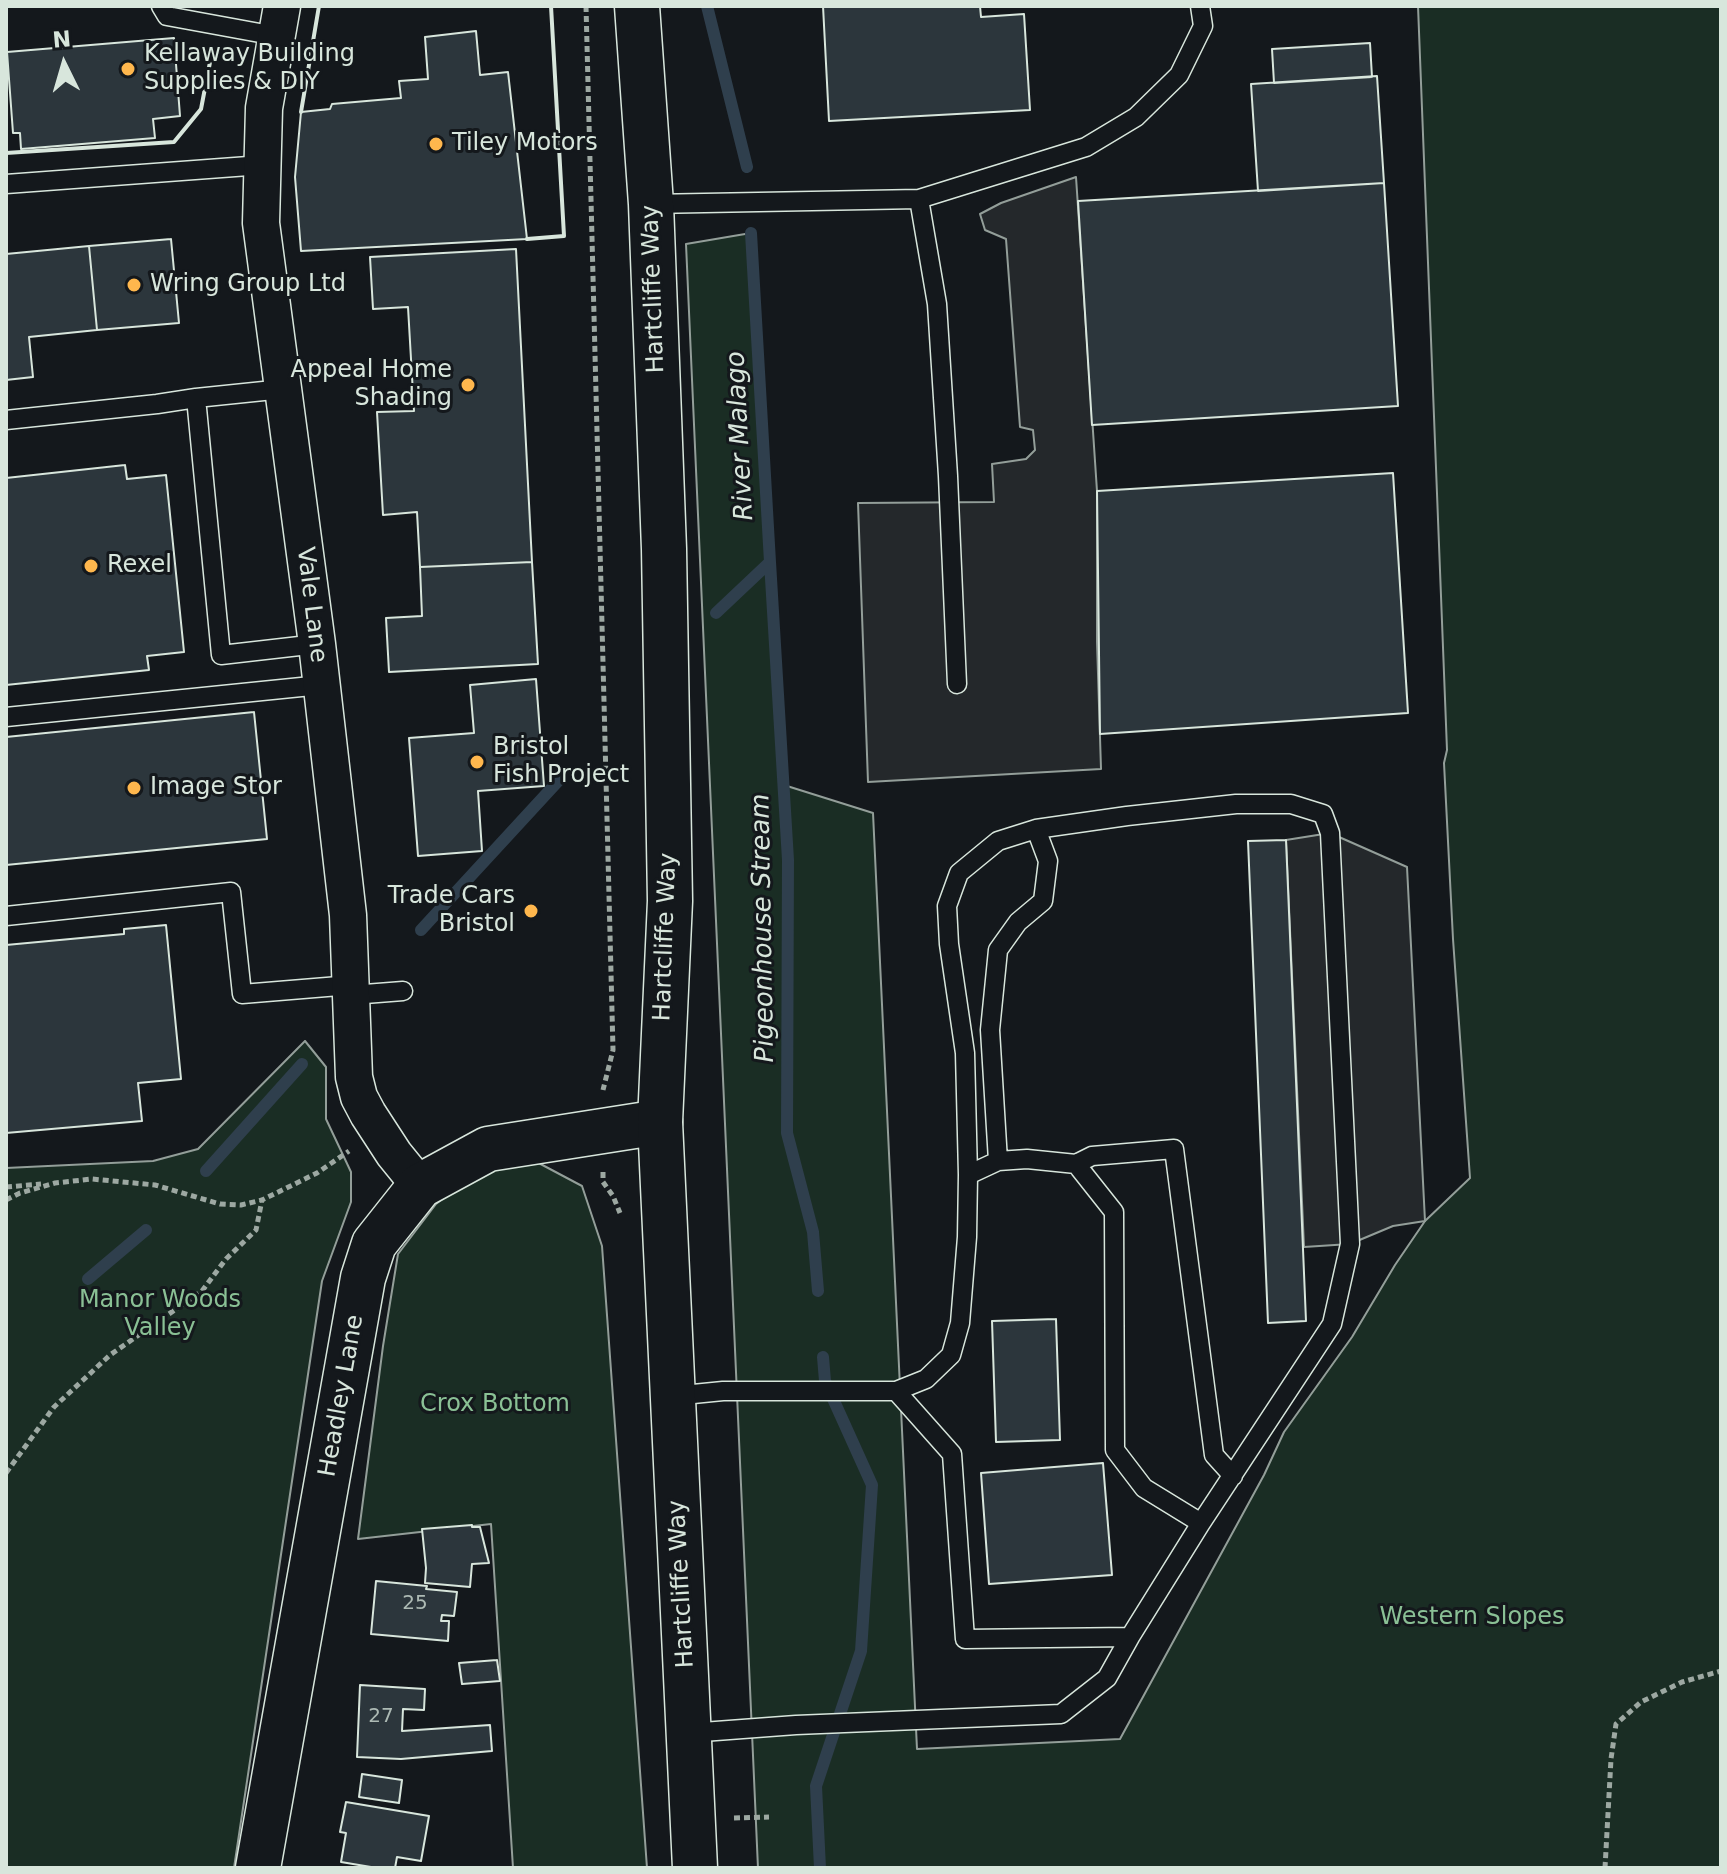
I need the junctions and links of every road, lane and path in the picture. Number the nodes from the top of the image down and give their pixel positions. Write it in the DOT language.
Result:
graph roads {
  1 [pos="161,6"];
  2 [pos="586,6"];
  3 [pos="637,6"];
  4 [pos="1200,6"];
  5 [pos="279,21"];
  6 [pos="262,165"];
  7 [pos="6,184"];
  8 [pos="919,199"];
  9 [pos="651,204"];
  10 [pos="283,389"];
  11 [pos="196,398"];
  12 [pos="6,420"];
  13 [pos="317,644"];
  14 [pos="957,684"];
  15 [pos="321,685"];
  16 [pos="6,717"];
  17 [pos="1036,829"];
  18 [pos="6,916"];
  19 [pos="351,990"];
  20 [pos="403,991"];
  21 [pos="660,1122"];
  22 [pos="379,1131"];
  23 [pos="601,1133"];
  24 [pos="998,1161"];
  25 [pos="1076,1164"];
  26 [pos="968,1175"];
  27 [pos="55,1183"];
  28 [pos="420,1186"];
  29 [pos="6,1187"];
  30 [pos="6,1200"];
  31 [pos="262,1200"];
  32 [pos="621,1216"];
  33 [pos="896,1391"];
  34 [pos="671,1396"];
  35 [pos="6,1473"];
  36 [pos="1233,1476"];
  37 [pos="1201,1523"];
  38 [pos="1130,1637"];
  39 [pos="1721,1671"];
  40 [pos="689,1733"];
  41 [pos="258,1868"];
  42 [pos="695,1868"];
  43 [pos="1605,1868"];
  1 -- 5 [label="lane"];
  2 -- 23 [label="path"];
  3 -- 9 [label="main road, Hartcliffe Way"];
  4 -- 8 [label="lane"];
  5 -- 6 [label="street, Vale Lane"];
  6 -- 7 [label="lane"];
  6 -- 10 [label="street, Vale Lane"];
  8 -- 9 [label="lane"];
  8 -- 14 [label="lane"];
  9 -- 21 [label="main road, Hartcliffe Way"];
  10 -- 11 [label="lane"];
  10 -- 13 [label="street, Vale Lane"];
  11 -- 12 [label="lane"];
  11 -- 13 [label="lane"];
  13 -- 15 [label="street, Vale Lane"];
  15 -- 16 [label="lane"];
  15 -- 19 [label="street, Vale Lane"];
  17 -- 24 [label="lane"];
  17 -- 26 [label="lane"];
  17 -- 36 [label="lane"];
  18 -- 19 [label="lane"];
  19 -- 20 [label="lane"];
  19 -- 22 [label="street, Vale Lane"];
  21 -- 23 [label="main road, Headley Lane"];
  21 -- 34 [label="main road, Hartcliffe Way"];
  22 -- 28 [label="street, Vale Lane"];
  22 -- 31 [label="path"];
  23 -- 28 [label="main road, Headley Lane"];
  23 -- 32 [label="path"];
  24 -- 25 [label="lane"];
  24 -- 26 [label="lane"];
  25 -- 36 [label="lane"];
  25 -- 37 [label="lane"];
  26 -- 33 [label="lane"];
  27 -- 29 [label="path"];
  27 -- 30 [label="path"];
  27 -- 31 [label="path"];
  28 -- 41 [label="main road, Headley Lane"];
  31 -- 35 [label="path"];
  33 -- 34 [label="lane"];
  33 -- 38 [label="lane"];
  34 -- 40 [label="main road, Hartcliffe Way"];
  36 -- 37 [label="lane"];
  37 -- 38 [label="lane"];
  38 -- 40 [label="lane"];
  39 -- 43 [label="path"];
  40 -- 42 [label="main road, Hartcliffe Way"];
}
